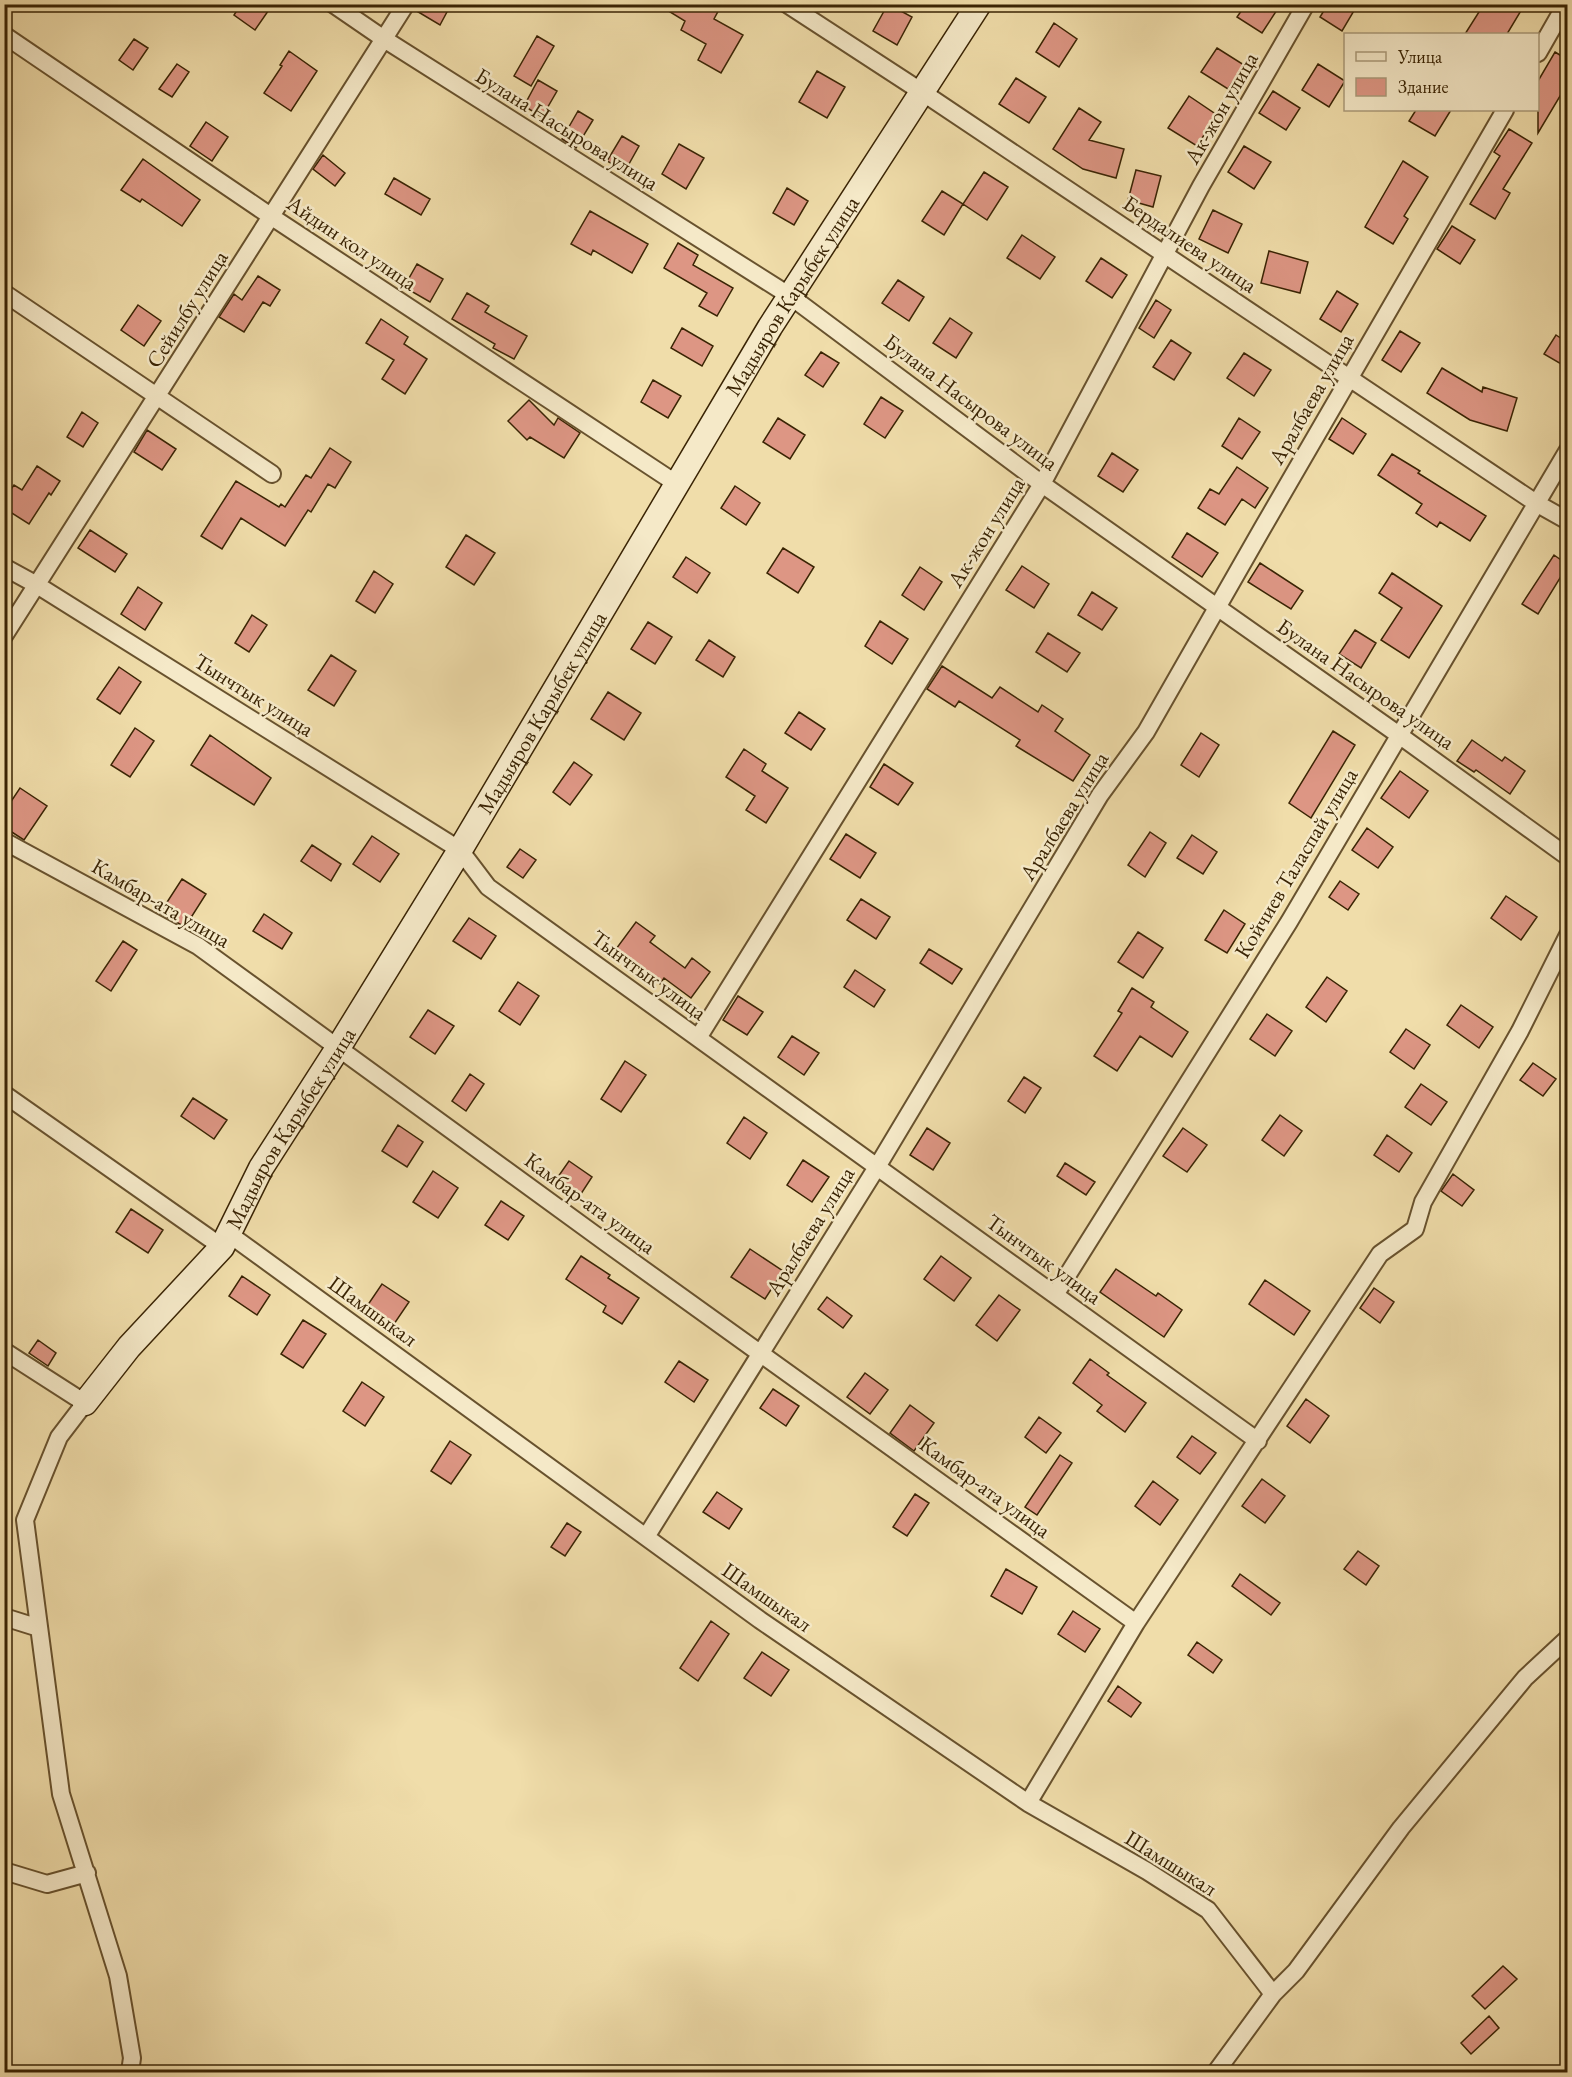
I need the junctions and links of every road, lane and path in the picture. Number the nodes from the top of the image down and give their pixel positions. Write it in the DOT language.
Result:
graph roads {
  1 [pos="333,4"];
  2 [pos="406,4"];
  3 [pos="787,4"];
  4 [pos="979,4"];
  5 [pos="1306,4"];
  6 [pos="1566,4"];
  7 [pos="4,35"];
  8 [pos="384,39"];
  9 [pos="1539,51"];
  10 [pos="922,92"];
  11 [pos="1504,111"];
  12 [pos="272,217"];
  13 [pos="1165,254"];
  14 [pos="4,293"];
  15 [pos="790,296"];
  16 [pos="1349,378"];
  17 [pos="158,397"];
  18 [pos="1568,450"];
  19 [pos="272,474"];
  20 [pos="677,484"];
  21 [pos="1042,484"];
  22 [pos="1536,503"];
  23 [pos="1568,521"];
  24 [pos="4,567"];
  25 [pos="37,585"];
  26 [pos="1217,607"];
  27 [pos="4,636"];
  28 [pos="1399,735"];
  29 [pos="4,841"];
  30 [pos="460,850"];
  31 [pos="1568,857"];
  32 [pos="1568,935"];
  33 [pos="698,1038"];
  34 [pos="338,1048"];
  35 [pos="4,1094"];
  36 [pos="877,1167"];
  37 [pos="226,1240"];
  38 [pos="1055,1295"];
  39 [pos="4,1351"];
  40 [pos="760,1354"];
  41 [pos="86,1403"];
  42 [pos="1257,1441"];
  43 [pos="646,1537"];
  44 [pos="4,1617"];
  45 [pos="1136,1623"];
  46 [pos="39,1628"];
  47 [pos="1568,1638"];
  48 [pos="1028,1803"];
  49 [pos="4,1871"];
  50 [pos="87,1873"];
  51 [pos="1273,1994"];
  52 [pos="130,2073"];
  53 [pos="1216,2073"];
  1 -- 8 [label="street, Булана Насырова улица"];
  2 -- 8 [label="street, Сейилбу улица"];
  3 -- 10 [label="street, Бердалиева улица"];
  4 -- 10 [label="street, Мадыяров Карыбек улица"];
  5 -- 13 [label="street, Ак-жон улица"];
  6 -- 9 [label="street"];
  7 -- 12 [label="street, Айдин кол улица"];
  8 -- 12 [label="street, Сейилбу улица"];
  8 -- 15 [label="street, Булана Насырова улица"];
  10 -- 13 [label="street, Бердалиева улица"];
  10 -- 15 [label="street, Мадыяров Карыбек улица"];
  11 -- 16 [label="street, Аралбаева улица"];
  12 -- 17 [label="street, Сейилбу улица"];
  12 -- 20 [label="street, Айдин кол улица"];
  13 -- 16 [label="street, Бердалиева улица"];
  13 -- 21 [label="street, Ак-жон улица"];
  14 -- 17 [label="street"];
  15 -- 20 [label="street, Мадыяров Карыбек улица"];
  15 -- 21 [label="street, Булана Насырова улица"];
  16 -- 22 [label="street, Бердалиева улица"];
  16 -- 26 [label="street, Аралбаева улица"];
  17 -- 19 [label="street"];
  17 -- 25 [label="street, Сейилбу улица"];
  18 -- 22 [label="street, Койчиев Таласпай улица"];
  20 -- 30 [label="street, Мадыяров Карыбек улица"];
  21 -- 26 [label="street, Булана Насырова улица"];
  21 -- 33 [label="street, Ак-жон улица"];
  22 -- 23 [label="street, Бердалиева улица"];
  22 -- 28 [label="street, Койчиев Таласпай улица"];
  24 -- 25 [label="street, Тынчтык улица"];
  25 -- 27 [label="street, Сейилбу улица"];
  25 -- 30 [label="street, Тынчтык улица"];
  26 -- 28 [label="street, Булана Насырова улица"];
  26 -- 36 [label="street, Аралбаева улица"];
  28 -- 31 [label="street, Булана Насырова улица"];
  28 -- 38 [label="street, Койчиев Таласпай улица"];
  29 -- 34 [label="street, Камбар-ата улица"];
  30 -- 33 [label="street, Тынчтык улица"];
  30 -- 34 [label="street, Мадыяров Карыбек улица"];
  32 -- 42 [label="street"];
  33 -- 36 [label="street, Тынчтык улица"];
  34 -- 37 [label="street, Мадыяров Карыбек улица"];
  34 -- 40 [label="street, Камбар-ата улица"];
  35 -- 37 [label="street, Шамшыкал"];
  36 -- 38 [label="street, Тынчтык улица"];
  36 -- 40 [label="street, Аралбаева улица"];
  37 -- 41 [label="street, Мадыяров Карыбек улица"];
  37 -- 43 [label="street, Шамшыкал"];
  38 -- 42 [label="street, Тынчтык улица"];
  39 -- 41 [label="street"];
  40 -- 43 [label="street, Аралбаева улица"];
  40 -- 45 [label="street, Камбар-ата улица"];
  41 -- 46 [label="street"];
  42 -- 45 [label="street"];
  43 -- 48 [label="street, Шамшыкал"];
  44 -- 46 [label="street"];
  45 -- 48 [label="street"];
  46 -- 50 [label="street"];
  47 -- 51 [label="street"];
  48 -- 51 [label="street, Шамшыкал"];
  49 -- 50 [label="street"];
  50 -- 52 [label="street"];
  51 -- 53 [label="street"];
}
